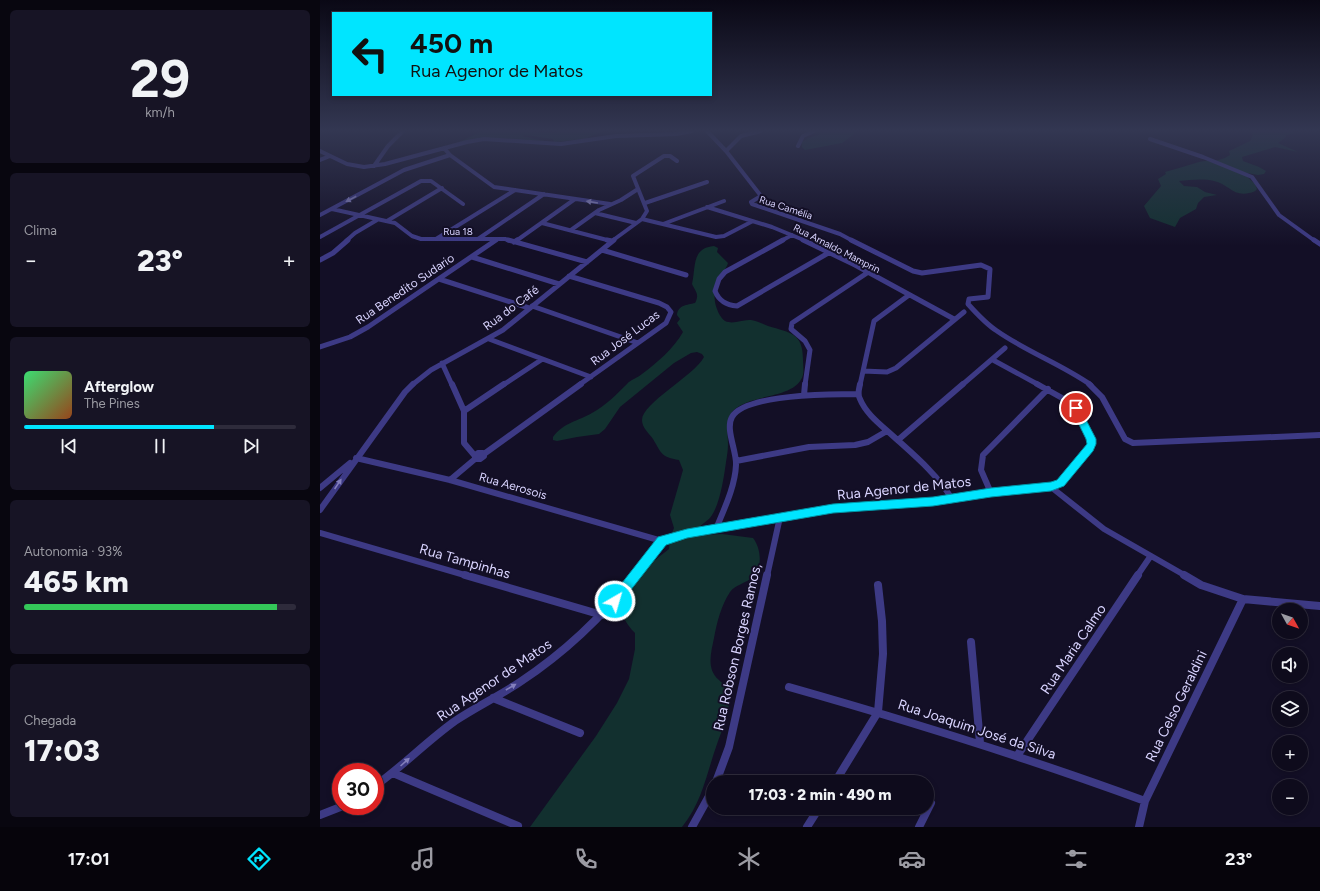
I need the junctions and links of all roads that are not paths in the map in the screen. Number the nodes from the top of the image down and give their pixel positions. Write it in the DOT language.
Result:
graph roads {
  1 [pos="405,170"];
  2 [pos="469,170"];
  3 [pos="643,170"];
  4 [pos="740,170"];
  5 [pos="1236,170"];
  6 [pos="707,182"];
  7 [pos="442,188"];
  8 [pos="515,190"];
  9 [pos="638,190"];
  10 [pos="544,194"];
  11 [pos="575,199"];
  12 [pos="724,201"];
  13 [pos="645,203"];
  14 [pos="463,204"];
  15 [pos="610,204"];
  16 [pos="707,207"];
  17 [pos="332,209"];
  18 [pos="595,213"];
  19 [pos="320,215"];
  20 [pos="358,215"];
  21 [pos="642,219"];
  22 [pos="377,220"];
  23 [pos="387,221"];
  24 [pos="751,222"];
  25 [pos="542,223"];
  26 [pos="636,223"];
  27 [pos="663,224"];
  28 [pos="571,230"];
  29 [pos="792,235"];
  30 [pos="320,236"];
  31 [pos="478,239"];
  32 [pos="498,239"];
  33 [pos="436,240"];
  34 [pos="612,241"];
  35 [pos="514,242"];
  36 [pos="1320,244"];
  37 [pos="602,250"];
  38 [pos="830,252"];
  39 [pos="472,257"];
  40 [pos="320,260"];
  41 [pos="587,262"];
  42 [pos="867,273"];
  43 [pos="686,274"];
  44 [pos="569,276"];
  45 [pos="439,279"];
  46 [pos="559,284"];
  47 [pos="909,295"];
  48 [pos="531,307"];
  49 [pos="964,312"];
  50 [pos="954,319"];
  51 [pos="489,339"];
  52 [pos="638,343"];
  53 [pos="320,347"];
  54 [pos="1004,348"];
  55 [pos="541,360"];
  56 [pos="992,360"];
  57 [pos="442,363"];
  58 [pos="863,371"];
  59 [pos="591,377"];
  60 [pos="1048,389"];
  61 [pos="858,394"];
  62 [pos="804,395"];
  63 [pos="464,411"];
  64 [pos="887,431"];
  65 [pos="1320,435"];
  66 [pos="898,440"];
  67 [pos="478,456"];
  68 [pos="356,458"];
  69 [pos="736,461"];
  70 [pos="450,480"];
  71 [pos="1051,487"];
  72 [pos="320,488"];
  73 [pos="991,493"];
  74 [pos="952,498"];
  75 [pos="320,509"];
  76 [pos="780,517"];
  77 [pos="716,529"];
  78 [pos="320,533"];
  79 [pos="662,541"];
  80 [pos="1150,557"];
  81 [pos="878,585"];
  82 [pos="1243,599"];
  83 [pos="1320,606"];
  84 [pos="602,615"];
  85 [pos="971,642"];
  86 [pos="789,687"];
  87 [pos="493,698"];
  88 [pos="878,712"];
  89 [pos="580,733"];
  90 [pos="980,743"];
  91 [pos="1017,756"];
  92 [pos="393,773"];
  93 [pos="719,775"];
  94 [pos="839,775"];
  95 [pos="384,780"];
  96 [pos="1144,801"];
  97 [pos="706,802"];
  98 [pos="332,810"];
  99 [pos="320,815"];
  100 [pos="815,815"];
  101 [pos="925,815"];
  102 [pos="518,826"];
  103 [pos="692,827"];
  104 [pos="807,827"];
  105 [pos="919,827"];
  106 [pos="1139,827"];
  1 -- 17 [label="street, one-way"];
  2 -- 8 [label="street"];
  3 -- 9 [label="street"];
  4 -- 65 [label="street, Rua Camélia"];
  5 -- 36 [label="street"];
  6 -- 13 [label="street"];
  7 -- 14 [label="street"];
  7 -- 20 [label="street"];
  7 -- 23 [label="street"];
  8 -- 10 [label="street"];
  8 -- 33 [label="street"];
  9 -- 13 [label="street"];
  9 -- 15 [label="street"];
  10 -- 11 [label="street"];
  10 -- 31 [label="street"];
  15 -- 11 [label="street, one-way"];
  11 -- 25 [label="street"];
  12 -- 16 [label="street"];
  13 -- 21 [label="street"];
  15 -- 18 [label="street"];
  16 -- 24 [label="street, Rua Arnaldo Mamprin"];
  16 -- 27 [label="street"];
  17 -- 19 [label="street"];
  17 -- 20 [label="street, Rua 18"];
  18 -- 26 [label="street"];
  18 -- 28 [label="street"];
  20 -- 22 [label="street, Rua 18"];
  20 -- 30 [label="street"];
  21 -- 26 [label="street, Rua do Café"];
  21 -- 27 [label="street"];
  22 -- 23 [label="street, Rua 18"];
  22 -- 40 [label="street"];
  23 -- 33 [label="street, Rua 18"];
  24 -- 27 [label="street"];
  24 -- 29 [label="street, Rua Arnaldo Mamprin"];
  25 -- 28 [label="street"];
  25 -- 35 [label="street"];
  26 -- 34 [label="street, Rua do Café"];
  28 -- 34 [label="street"];
  29 -- 38 [label="street, Rua Arnaldo Mamprin"];
  29 -- 38 [label="street"];
  31 -- 32 [label="street, Rua 18"];
  31 -- 33 [label="street, Rua 18"];
  32 -- 35 [label="street, Rua 18"];
  32 -- 39 [label="street, Rua Benedito Sudario"];
  34 -- 37 [label="street, Rua do Café"];
  35 -- 41 [label="street, Rua 18"];
  37 -- 41 [label="street, Rua do Café"];
  37 -- 43 [label="street"];
  38 -- 42 [label="street, Rua Arnaldo Mamprin"];
  39 -- 45 [label="street, Rua Benedito Sudario"];
  39 -- 46 [label="street"];
  41 -- 44 [label="street, Rua do Café"];
  42 -- 47 [label="street, Rua Arnaldo Mamprin"];
  42 -- 62 [label="street"];
  44 -- 46 [label="street, Rua do Café"];
  44 -- 52 [label="street, Rua José Lucas"];
  45 -- 48 [label="street"];
  45 -- 53 [label="street, Rua Benedito Sudario"];
  46 -- 48 [label="street, Rua do Café"];
  47 -- 50 [label="street, Rua Arnaldo Mamprin"];
  47 -- 58 [label="street"];
  48 -- 51 [label="street, Rua do Café"];
  48 -- 52 [label="street"];
  49 -- 50 [label="street"];
  50 -- 58 [label="street"];
  51 -- 55 [label="street"];
  51 -- 57 [label="street, Rua do Café"];
  52 -- 59 [label="street, Rua José Lucas"];
  54 -- 56 [label="street"];
  55 -- 59 [label="street"];
  55 -- 63 [label="street"];
  56 -- 60 [label="street, Rua Agenor de Matos"];
  56 -- 66 [label="street"];
  57 -- 63 [label="street"];
  57 -- 68 [label="street, Rua do Café"];
  58 -- 61 [label="street"];
  59 -- 67 [label="street, Rua José Lucas"];
  60 -- 71 [label="street, Rua Agenor de Matos"];
  60 -- 73 [label="street"];
  61 -- 62 [label="street"];
  61 -- 64 [label="street"];
  62 -- 69 [label="street"];
  63 -- 67 [label="street"];
  64 -- 66 [label="street"];
  64 -- 69 [label="street"];
  66 -- 74 [label="street"];
  67 -- 70 [label="street, Rua José Lucas"];
  68 -- 70 [label="street, Rua Aerosois"];
  68 -- 72 [label="street"];
  75 -- 68 [label="street, Rua do Café, one-way"];
  69 -- 77 [label="street"];
  70 -- 79 [label="street, Rua Aerosois"];
  71 -- 73 [label="street, Rua Agenor de Matos"];
  71 -- 80 [label="street"];
  73 -- 74 [label="street, Rua Agenor de Matos"];
  74 -- 76 [label="street, Rua Agenor de Matos"];
  76 -- 77 [label="street, Rua Agenor de Matos"];
  76 -- 93 [label="street, Rua Robson Borges Ramos,"];
  77 -- 79 [label="street, Rua Agenor de Matos"];
  78 -- 84 [label="street, Rua Tampinhas"];
  79 -- 84 [label="street, Rua Agenor de Matos"];
  80 -- 82 [label="street"];
  80 -- 91 [label="street, Rua Maria Calmo"];
  81 -- 88 [label="street"];
  82 -- 83 [label="street"];
  82 -- 96 [label="street, Rua Celso Geraldini"];
  87 -- 84 [label="street, Rua Agenor de Matos, one-way"];
  85 -- 90 [label="street"];
  86 -- 88 [label="street"];
  87 -- 89 [label="street"];
  92 -- 87 [label="street, Rua Agenor de Matos, one-way"];
  88 -- 90 [label="street, Rua Joaquim José da Silva"];
  88 -- 94 [label="street, Rua Joaquim José da Silva"];
  90 -- 91 [label="street, Rua Joaquim José da Silva"];
  91 -- 96 [label="street, Rua Joaquim José da Silva"];
  92 -- 95 [label="street, Rua Agenor de Matos"];
  92 -- 102 [label="street"];
  96 -- 106 [label="street, Rua Celso Geraldini"];
  97 -- 103 [label="street"];
  98 -- 99 [label="street"];
  100 -- 104 [label="street"];
  101 -- 105 [label="street"];
}
